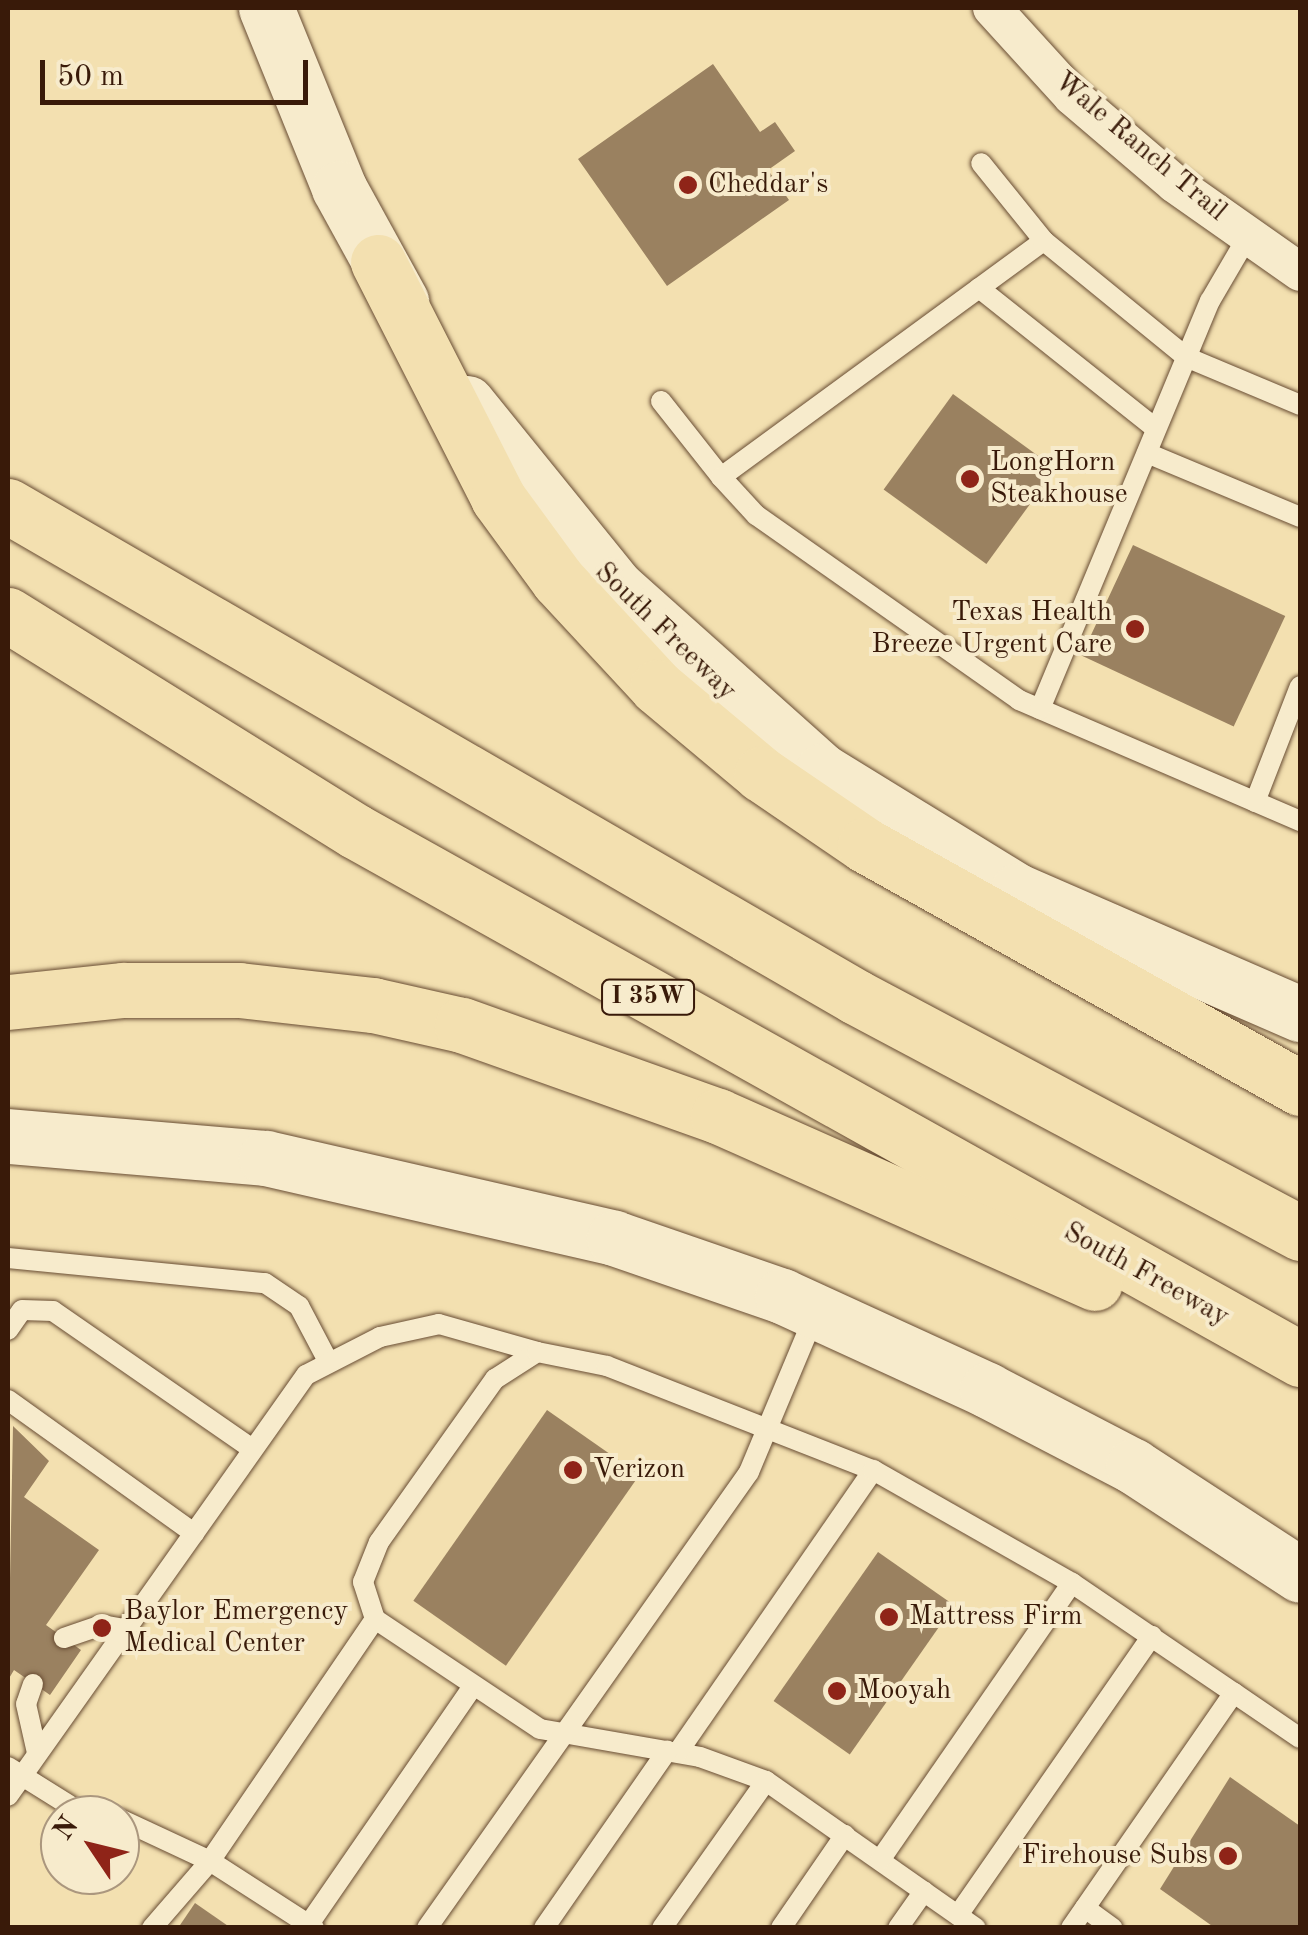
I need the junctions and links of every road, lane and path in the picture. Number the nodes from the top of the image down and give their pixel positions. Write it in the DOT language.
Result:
graph roads {
  1 [pos="266,8"];
  2 [pos="992,8"];
  3 [pos="982,163"];
  4 [pos="1248,236"];
  5 [pos="1044,241"];
  6 [pos="378,262"];
  7 [pos="1300,272"];
  8 [pos="979,288"];
  9 [pos="1186,357"];
  10 [pos="661,401"];
  11 [pos="1300,405"];
  12 [pos="1156,429"];
  13 [pos="1146,452"];
  14 [pos="721,477"];
  15 [pos="8,506"];
  16 [pos="1300,518"];
  17 [pos="8,615"];
  18 [pos="1300,686"];
  19 [pos="1040,709"];
  20 [pos="1255,802"];
  21 [pos="1300,821"];
  22 [pos="8,1002"];
  23 [pos="1300,1014"];
  24 [pos="1300,1088"];
  25 [pos="8,1136"];
  26 [pos="1300,1234"];
  27 [pos="8,1258"];
  28 [pos="816,1312"];
  29 [pos="8,1330"];
  30 [pos="537,1352"];
  31 [pos="327,1360"];
  32 [pos="1300,1360"];
  33 [pos="1300,1374"];
  34 [pos="8,1400"];
  35 [pos="773,1428"];
  36 [pos="252,1449"];
  37 [pos="873,1470"];
  38 [pos="194,1533"];
  39 [pos="1300,1575"];
  40 [pos="1072,1583"];
  41 [pos="375,1619"];
  42 [pos="125,1629"];
  43 [pos="1152,1636"];
  44 [pos="64,1638"];
  45 [pos="33,1684"];
  46 [pos="471,1688"];
  47 [pos="1234,1693"];
  48 [pos="559,1736"];
  49 [pos="1300,1738"];
  50 [pos="672,1752"];
  51 [pos="37,1754"];
  52 [pos="14,1772"];
  53 [pos="766,1781"];
  54 [pos="52,1795"];
  55 [pos="8,1796"];
  56 [pos="140,1828"];
  57 [pos="845,1835"];
  58 [pos="880,1860"];
  59 [pos="210,1861"];
  60 [pos="924,1891"];
  61 [pos="1085,1908"];
  62 [pos="958,1915"];
  63 [pos="311,1926"];
  64 [pos="152,1928"];
  65 [pos="427,1928"];
  66 [pos="544,1928"];
  67 [pos="662,1928"];
  68 [pos="781,1928"];
  69 [pos="898,1928"];
  70 [pos="976,1928"];
  71 [pos="1071,1928"];
  72 [pos="1113,1928"];
  1 -- 6 [label="main road, South Freeway"];
  2 -- 4 [label="street, Wale Ranch Trail"];
  3 -- 5 [label="lane"];
  4 -- 7 [label="street, Wale Ranch Trail"];
  4 -- 9 [label="lane"];
  5 -- 8 [label="lane"];
  5 -- 9 [label="lane"];
  6 -- 23 [label="main road, South Freeway"];
  6 -- 24 [label="highway"];
  8 -- 12 [label="lane"];
  8 -- 14 [label="lane"];
  9 -- 11 [label="lane"];
  9 -- 12 [label="lane"];
  10 -- 14 [label="lane"];
  12 -- 13 [label="lane"];
  13 -- 16 [label="lane"];
  13 -- 19 [label="lane"];
  14 -- 19 [label="lane"];
  15 -- 26 [label="highway"];
  17 -- 32 [label="highway, South Freeway / I 35W"];
  18 -- 20 [label="lane"];
  19 -- 20 [label="lane"];
  20 -- 21 [label="lane"];
  22 -- 33 [label="highway"];
  25 -- 28 [label="main road"];
  27 -- 31 [label="lane"];
  28 -- 35 [label="lane"];
  28 -- 39 [label="main road"];
  29 -- 36 [label="lane"];
  30 -- 31 [label="lane"];
  30 -- 35 [label="lane"];
  30 -- 41 [label="lane"];
  31 -- 36 [label="lane"];
  34 -- 38 [label="lane"];
  35 -- 37 [label="lane"];
  35 -- 48 [label="lane"];
  36 -- 38 [label="lane"];
  37 -- 40 [label="lane"];
  37 -- 50 [label="lane"];
  38 -- 42 [label="lane"];
  40 -- 43 [label="lane"];
  40 -- 58 [label="lane"];
  41 -- 46 [label="lane"];
  41 -- 59 [label="lane"];
  42 -- 44 [label="lane"];
  42 -- 51 [label="lane"];
  43 -- 47 [label="lane"];
  43 -- 62 [label="lane"];
  45 -- 51 [label="lane"];
  46 -- 48 [label="lane"];
  46 -- 63 [label="lane"];
  47 -- 49 [label="lane"];
  47 -- 61 [label="lane"];
  48 -- 50 [label="lane"];
  48 -- 65 [label="lane"];
  50 -- 53 [label="lane"];
  50 -- 66 [label="lane"];
  51 -- 52 [label="lane"];
  52 -- 54 [label="lane"];
  52 -- 55 [label="lane"];
  53 -- 57 [label="lane"];
  53 -- 67 [label="lane"];
  56 -- 59 [label="lane"];
  57 -- 58 [label="lane"];
  57 -- 68 [label="lane"];
  58 -- 60 [label="lane"];
  59 -- 63 [label="lane"];
  59 -- 64 [label="lane"];
  60 -- 62 [label="lane"];
  60 -- 69 [label="lane"];
  61 -- 71 [label="lane"];
  61 -- 72 [label="lane"];
  62 -- 70 [label="lane"];
}
